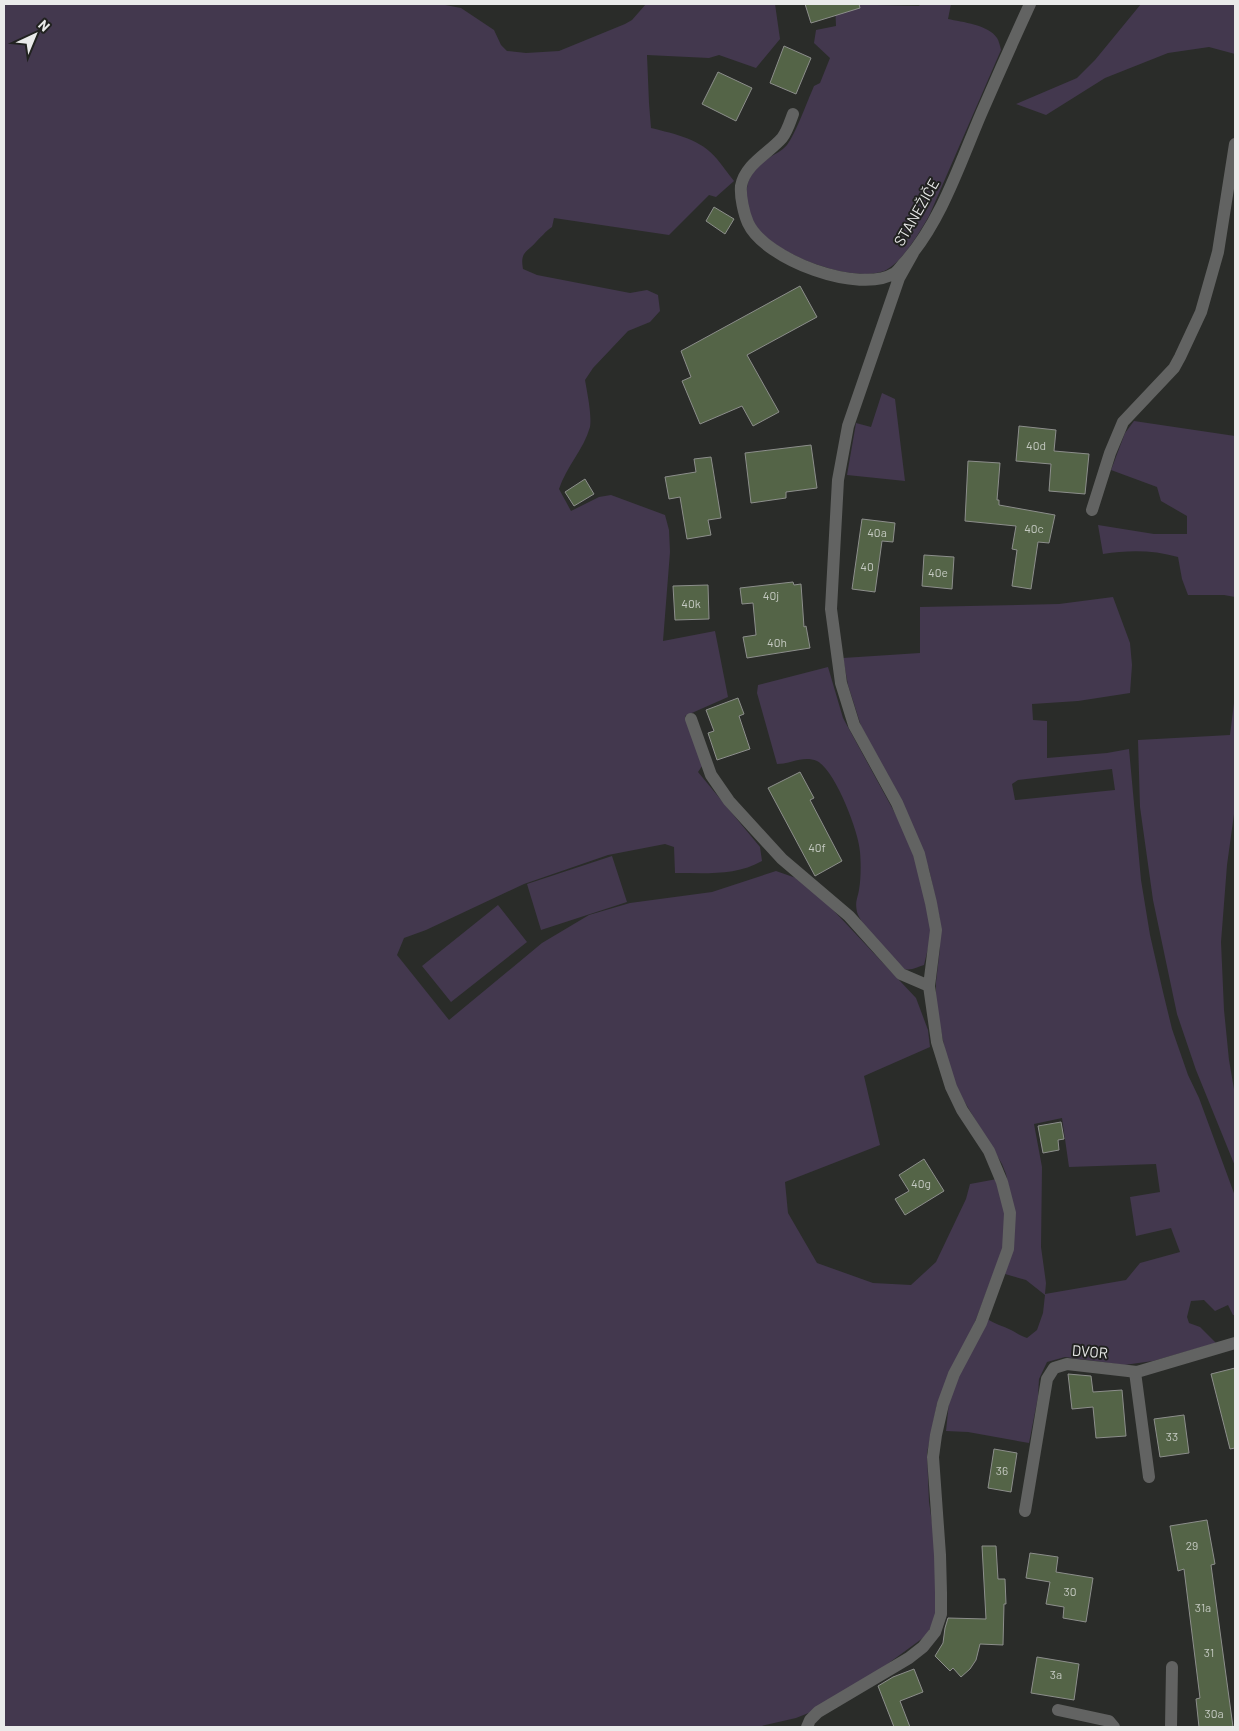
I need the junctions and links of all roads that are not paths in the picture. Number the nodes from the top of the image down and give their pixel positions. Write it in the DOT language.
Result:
graph roads {
  1 [pos="1030,4"];
  2 [pos="793,114"];
  3 [pos="1235,144"];
  4 [pos="913,253"];
  5 [pos="1092,510"];
  6 [pos="691,719"];
  7 [pos="929,986"];
  8 [pos="1235,1343"];
  9 [pos="1135,1372"];
  10 [pos="1149,1477"];
  11 [pos="1025,1511"];
  12 [pos="1172,1667"];
  13 [pos="1058,1710"];
  14 [pos="806,1727"];
  15 [pos="1114,1727"];
  16 [pos="1171,1727"];
  1 -- 4 [label="street, STANEŽIČE"];
  2 -- 4 [label="street, STANEŽIČE"];
  3 -- 5 [label="street"];
  4 -- 7 [label="street"];
  6 -- 7 [label="street"];
  7 -- 14 [label="street"];
  8 -- 9 [label="street, DVOR"];
  9 -- 10 [label="street"];
  9 -- 11 [label="street, DVOR"];
  12 -- 16 [label="street"];
  13 -- 15 [label="street"];
}
